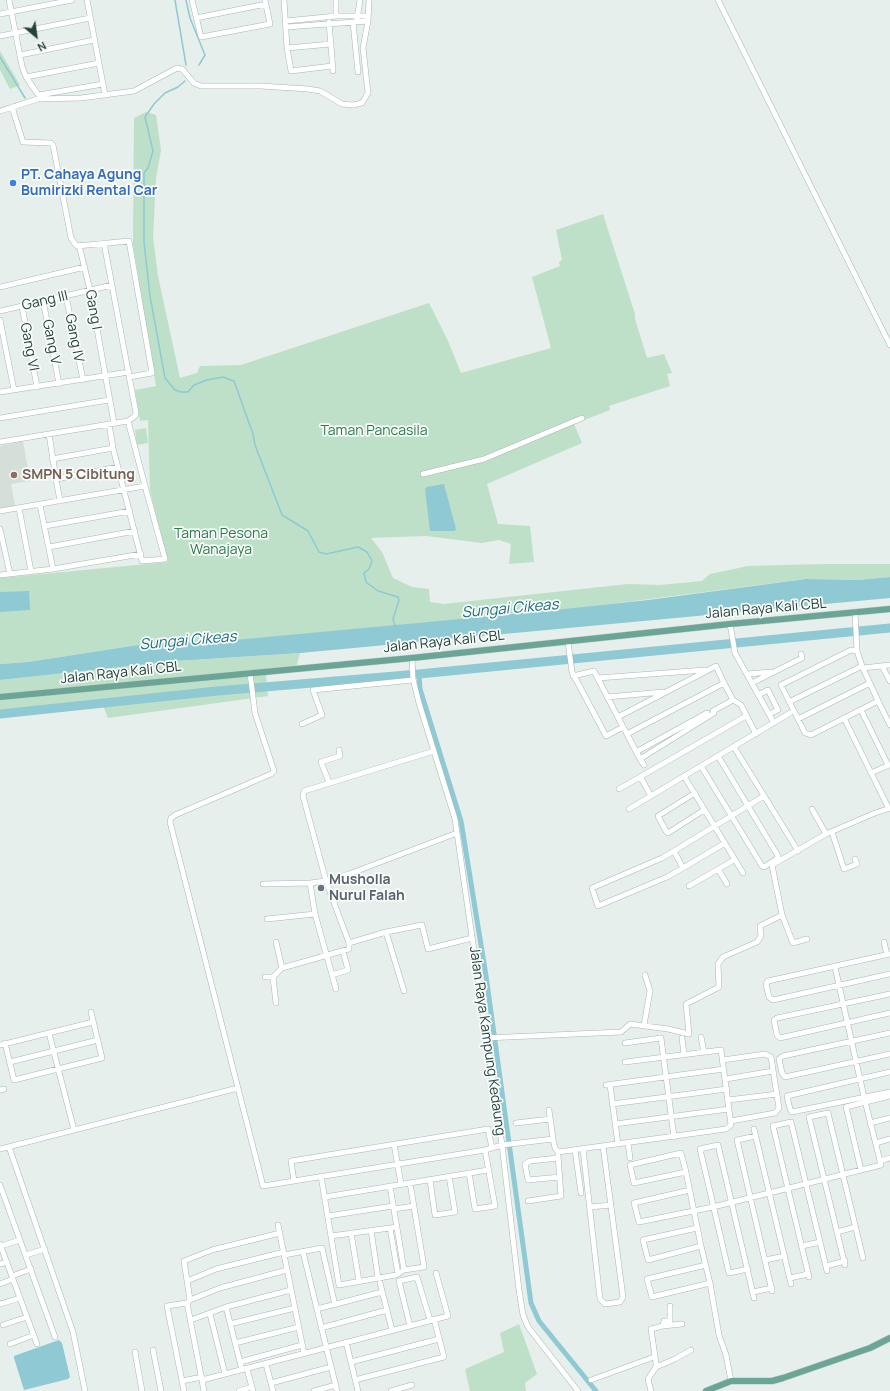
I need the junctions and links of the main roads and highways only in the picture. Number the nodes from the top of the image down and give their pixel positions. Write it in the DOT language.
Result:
graph roads {
  1 [pos="890,609"];
  2 [pos="0,697"];
  3 [pos="890,1338"];
  4 [pos="706,1391"];
  1 -- 2 [label="main road, Jalan Raya Kali CBL"];
  3 -- 4 [label="main road"];
}
